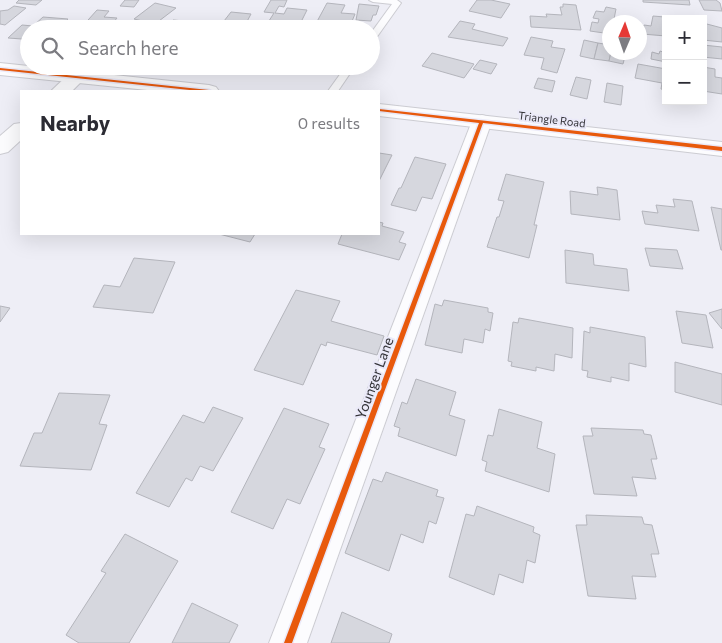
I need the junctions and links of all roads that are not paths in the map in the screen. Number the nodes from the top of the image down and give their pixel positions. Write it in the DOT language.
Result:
graph roads {
  1 [pos="373,0"];
  2 [pos="396,1"];
  3 [pos="380,27"];
  4 [pos="0,69"];
  5 [pos="20,71"];
  6 [pos="58,75"];
  7 [pos="345,75"];
  8 [pos="77,77"];
  9 [pos="62,90"];
  10 [pos="200,90"];
  11 [pos="334,90"];
  12 [pos="380,110"];
  13 [pos="482,121"];
  14 [pos="20,130"];
  15 [pos="0,147"];
  16 [pos="722,149"];
  17 [pos="288,643"];
  1 -- 2 [label="lane"];
  2 -- 3 [label="lane"];
  4 -- 5 [label="main road"];
  6 -- 8 [label="main road"];
  7 -- 11 [label="lane"];
  8 -- 9 [label="main road"];
  8 -- 10 [label="main road"];
  12 -- 13 [label="main road, Triangle Road"];
  13 -- 16 [label="main road, Triangle Road"];
  13 -- 17 [label="main road, Younger Lane"];
  14 -- 15 [label="main road"];
}
